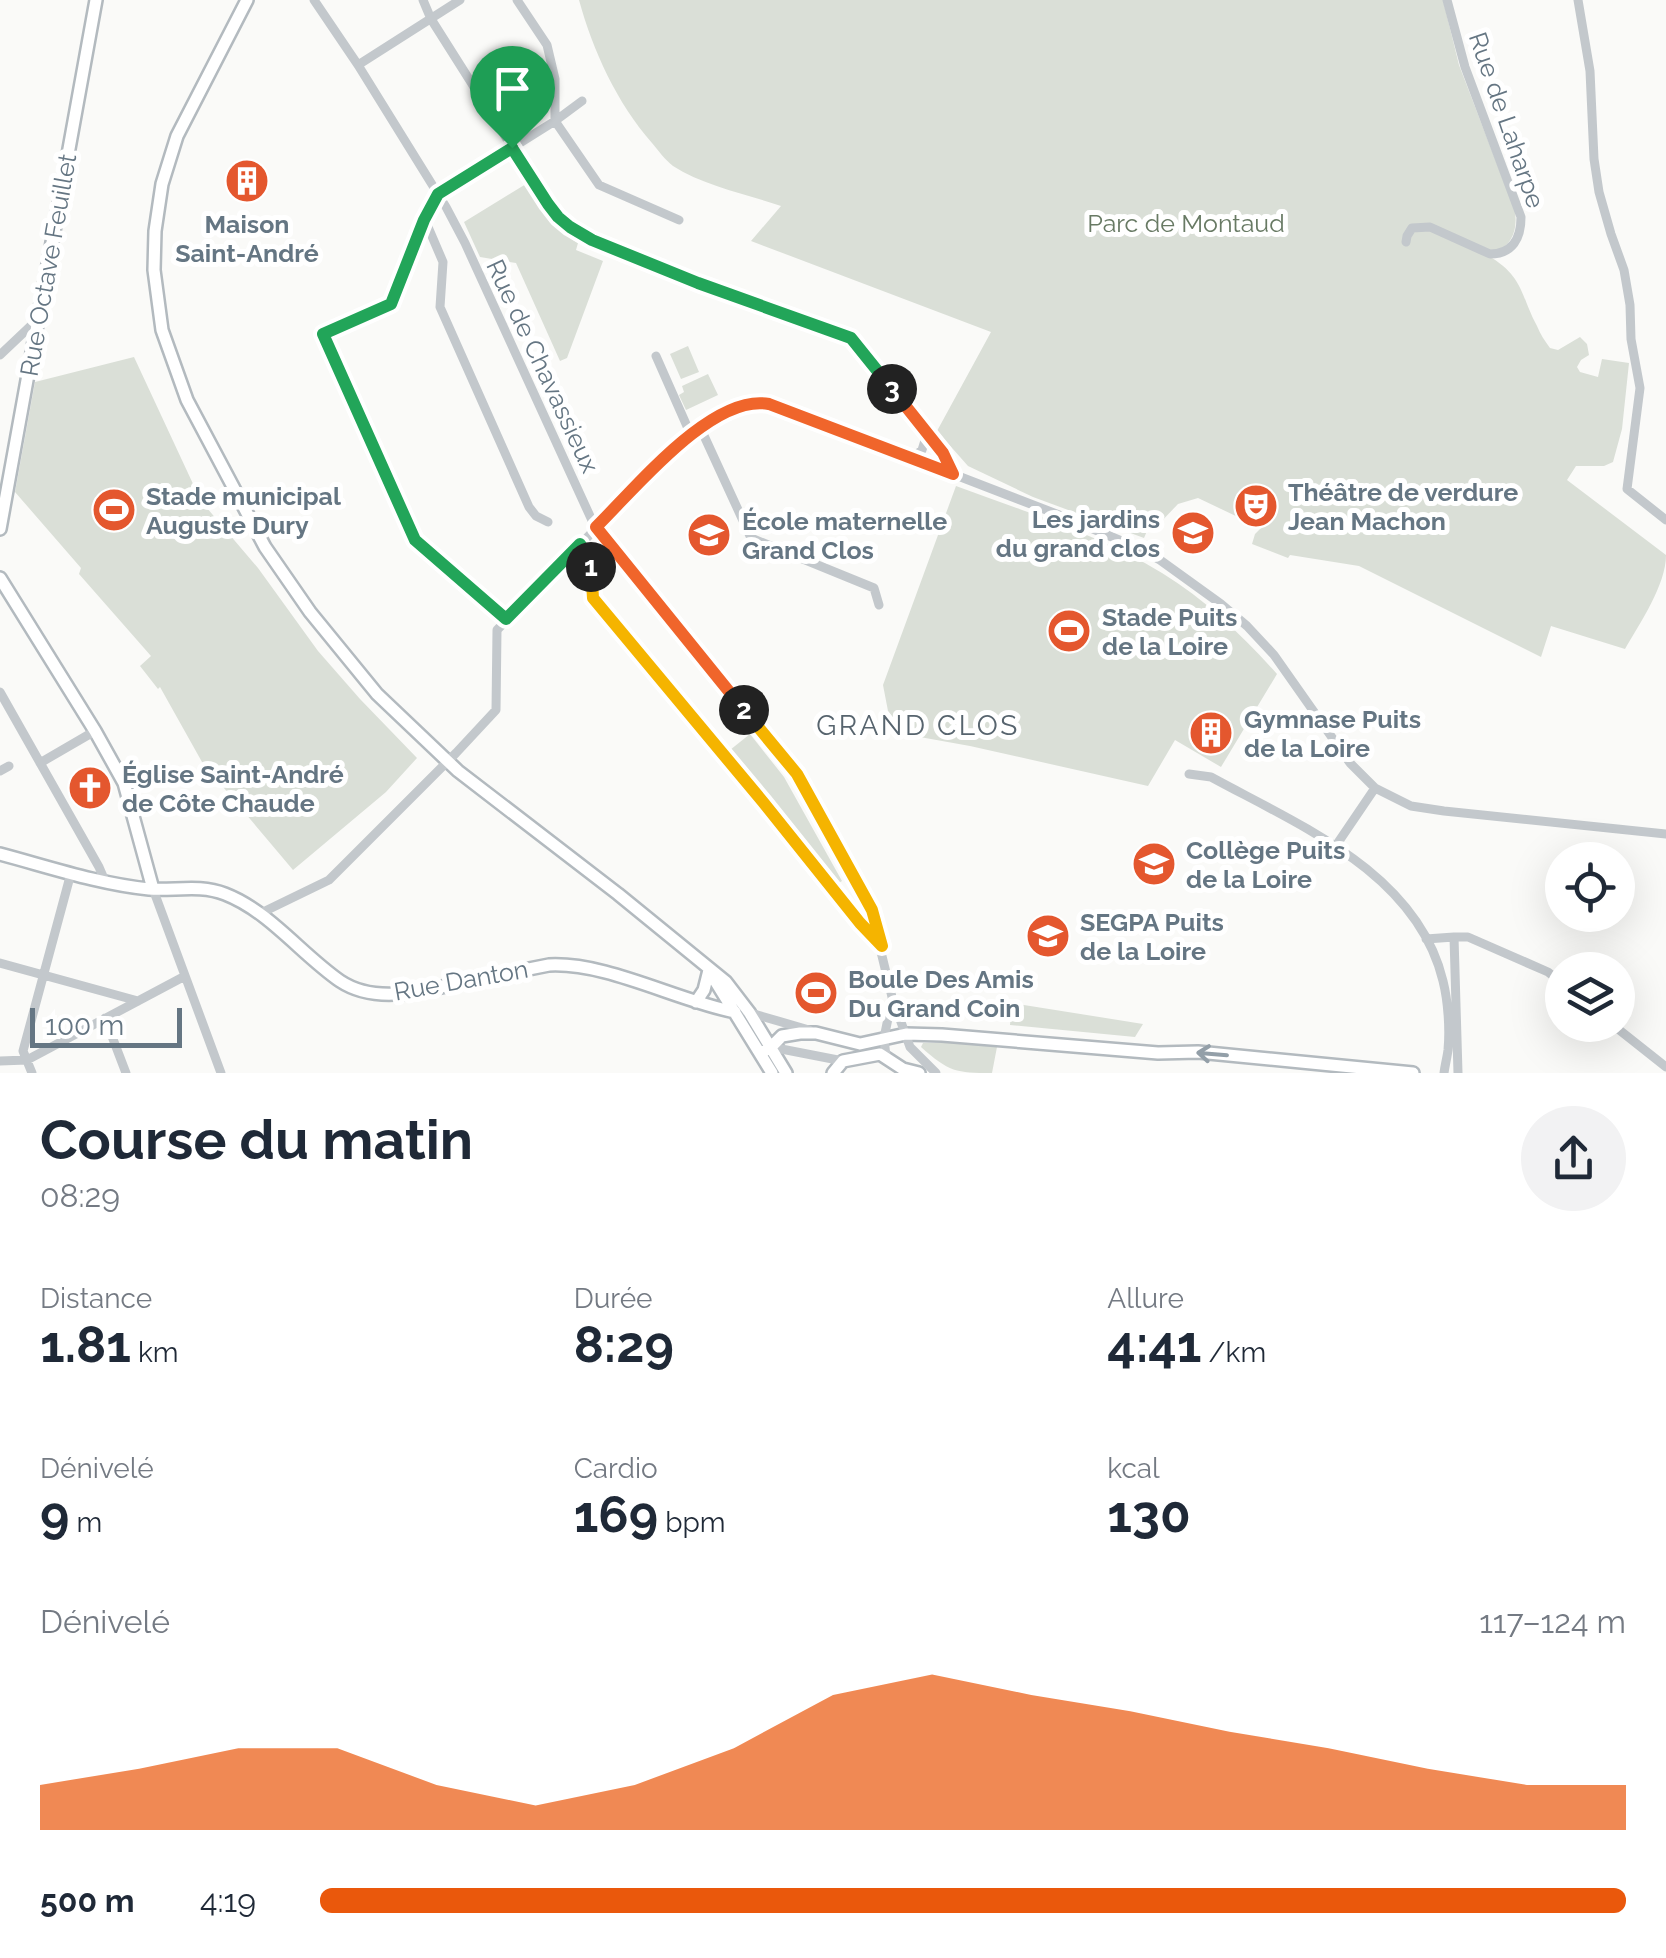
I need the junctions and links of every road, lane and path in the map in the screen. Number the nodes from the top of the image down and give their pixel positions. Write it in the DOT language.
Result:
graph roads {
  1 [pos="96,0"];
  2 [pos="247,0"];
  3 [pos="314,0"];
  4 [pos="422,0"];
  5 [pos="460,0"];
  6 [pos="517,0"];
  7 [pos="1447,0"];
  8 [pos="1568,0"];
  9 [pos="1579,2"];
  10 [pos="431,18"];
  11 [pos="358,65"];
  12 [pos="582,101"];
  13 [pos="555,121"];
  14 [pos="512,148"];
  15 [pos="438,194"];
  16 [pos="424,220"];
  17 [pos="679,220"];
  18 [pos="1406,242"];
  19 [pos="38,318"];
  20 [pos="0,355"];
  21 [pos="656,356"];
  22 [pos="695,430"];
  23 [pos="928,434"];
  24 [pos="912,458"];
  25 [pos="953,474"];
  26 [pos="1666,520"];
  27 [pos="548,522"];
  28 [pos="596,527"];
  29 [pos="0,529"];
  30 [pos="580,544"];
  31 [pos="1,583"];
  32 [pos="879,605"];
  33 [pos="506,619"];
  34 [pos="0,692"];
  35 [pos="95,731"];
  36 [pos="448,762"];
  37 [pos="40,764"];
  38 [pos="1189,774"];
  39 [pos="1375,788"];
  40 [pos="1666,834"];
  41 [pos="1335,847"];
  42 [pos="0,854"];
  43 [pos="72,873"];
  44 [pos="105,881"];
  45 [pos="153,889"];
  46 [pos="258,914"];
  47 [pos="1454,937"];
  48 [pos="1426,939"];
  49 [pos="882,946"];
  50 [pos="0,962"];
  51 [pos="710,970"];
  52 [pos="1545,971"];
  53 [pos="44,975"];
  54 [pos="184,976"];
  55 [pos="892,997"];
  56 [pos="138,1001"];
  57 [pos="696,1002"];
  58 [pos="734,1012"];
  59 [pos="749,1012"];
  60 [pos="104,1018"];
  61 [pos="816,1033"];
  62 [pos="906,1034"];
  63 [pos="884,1038"];
  64 [pos="1634,1042"];
  65 [pos="766,1050"];
  66 [pos="886,1057"];
  67 [pos="1654,1059"];
  68 [pos="28,1060"];
  69 [pos="0,1061"];
  70 [pos="844,1061"];
  71 [pos="1666,1067"];
  72 [pos="32,1073"];
  73 [pos="126,1073"];
  74 [pos="221,1073"];
  75 [pos="772,1073"];
  76 [pos="786,1073"];
  77 [pos="833,1073"];
  78 [pos="919,1073"];
  79 [pos="936,1073"];
  80 [pos="1414,1073"];
  81 [pos="1444,1073"];
  82 [pos="1458,1073"];
  83 [pos="1652,1073"];
  1 -- 19 [label="street, Rue Octave Feuillet"];
  2 -- 36 [label="street"];
  3 -- 11 [label="street, Rue de Chavassieux"];
  4 -- 10 [label="street"];
  5 -- 10 [label="street"];
  6 -- 13 [label="street"];
  7 -- 18 [label="street, Rue de Laharpe"];
  8 -- 9 [label="street"];
  9 -- 26 [label="street"];
  10 -- 11 [label="street"];
  10 -- 14 [label="street"];
  11 -- 15 [label="street, Rue de Chavassieux"];
  12 -- 13 [label="street"];
  13 -- 14 [label="street"];
  13 -- 17 [label="street"];
  14 -- 15 [label="street"];
  14 -- 23 [label="street"];
  15 -- 16 [label="street"];
  15 -- 28 [label="street, Rue de Chavassieux"];
  16 -- 27 [label="street"];
  16 -- 33 [label="street"];
  19 -- 20 [label="street"];
  19 -- 29 [label="street, Rue Octave Feuillet"];
  21 -- 22 [label="street"];
  22 -- 24 [label="street"];
  22 -- 28 [label="street"];
  22 -- 32 [label="street"];
  23 -- 24 [label="street"];
  23 -- 25 [label="street"];
  24 -- 25 [label="street"];
  25 -- 39 [label="street"];
  28 -- 30 [label="street"];
  28 -- 49 [label="street, Rue de Chavassieux"];
  30 -- 33 [label="street"];
  30 -- 49 [label="street"];
  31 -- 35 [label="street"];
  33 -- 36 [label="street"];
  34 -- 37 [label="street"];
  35 -- 37 [label="street"];
  35 -- 45 [label="street"];
  36 -- 46 [label="street"];
  36 -- 51 [label="street"];
  37 -- 44 [label="street"];
  38 -- 41 [label="street"];
  39 -- 40 [label="street"];
  39 -- 41 [label="street"];
  41 -- 48 [label="street"];
  42 -- 43 [label="street, Rue Danton"];
  43 -- 44 [label="street, Rue Danton"];
  43 -- 53 [label="street"];
  44 -- 45 [label="street, Rue Danton"];
  45 -- 46 [label="street, Rue Danton"];
  45 -- 54 [label="street"];
  46 -- 57 [label="street, Rue Danton"];
  47 -- 48 [label="street"];
  47 -- 52 [label="street"];
  47 -- 82 [label="street"];
  48 -- 81 [label="street"];
  49 -- 55 [label="street, Rue de Chavassieux"];
  50 -- 53 [label="street"];
  51 -- 57 [label="street"];
  51 -- 58 [label="street"];
  51 -- 59 [label="street"];
  53 -- 56 [label="street"];
  53 -- 68 [label="street"];
  54 -- 56 [label="street"];
  54 -- 74 [label="street"];
  55 -- 62 [label="street, Rue de Chavassieux"];
  55 -- 63 [label="street, Rue de Chavassieux"];
  56 -- 60 [label="street"];
  57 -- 58 [label="street, Rue Danton"];
  58 -- 59 [label="street"];
  58 -- 65 [label="street"];
  59 -- 61 [label="street"];
  59 -- 65 [label="street"];
  60 -- 68 [label="street"];
  60 -- 73 [label="street"];
  61 -- 63 [label="street"];
  61 -- 65 [label="street"];
  62 -- 63 [label="street"];
  62 -- 79 [label="street, Rue de Chavassieux"];
  80 -- 62 [label="street, one-way"];
  63 -- 66 [label="street, Rue de Chavassieux"];
  64 -- 67 [label="street"];
  65 -- 70 [label="street"];
  65 -- 75 [label="street"];
  65 -- 76 [label="street"];
  66 -- 70 [label="street"];
  66 -- 78 [label="street"];
  67 -- 71 [label="street"];
  67 -- 83 [label="street"];
  68 -- 69 [label="street"];
  68 -- 72 [label="street"];
  70 -- 77 [label="street"];
}
